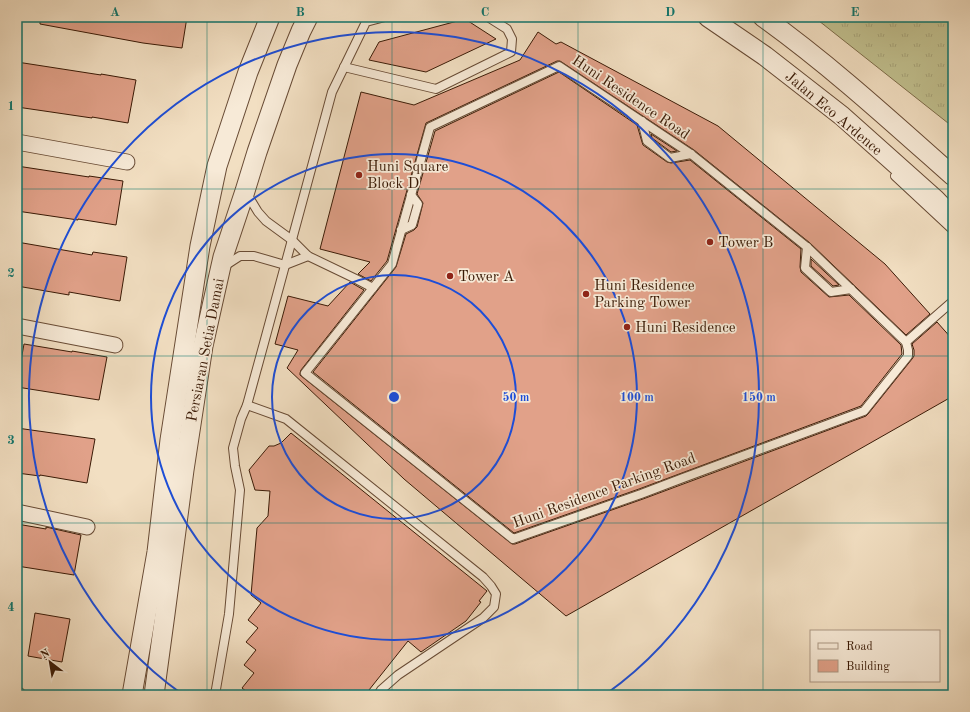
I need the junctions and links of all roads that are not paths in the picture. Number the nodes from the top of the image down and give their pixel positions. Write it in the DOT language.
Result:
graph roads {
  1 [pos="270,17"];
  2 [pos="385,17"];
  3 [pos="488,17"];
  4 [pos="708,17"];
  5 [pos="763,17"];
  6 [pos="307,22"];
  7 [pos="344,66"];
  8 [pos="642,121"];
  9 [pos="853,126"];
  10 [pos="17,142"];
  11 [pos="692,154"];
  12 [pos="873,155"];
  13 [pos="127,162"];
  14 [pos="890,171"];
  15 [pos="953,176"];
  16 [pos="245,191"];
  17 [pos="953,218"];
  18 [pos="953,230"];
  19 [pos="292,240"];
  20 [pos="807,247"];
  21 [pos="308,256"];
  22 [pos="285,265"];
  23 [pos="220,269"];
  24 [pos="373,288"];
  25 [pos="851,288"];
  26 [pos="953,301"];
  27 [pos="17,326"];
  28 [pos="906,342"];
  29 [pos="115,345"];
  30 [pos="246,405"];
  31 [pos="17,512"];
  32 [pos="87,526"];
  33 [pos="132,695"];
  34 [pos="154,695"];
  35 [pos="215,695"];
  36 [pos="378,695"];
  1 -- 33 [label="street, Persiaran Setia Damai"];
  2 -- 7 [label="lane"];
  3 -- 7 [label="lane"];
  4 -- 9 [label="street, Jalan Eco Ardence"];
  5 -- 15 [label="street, Jalan Eco Ardence"];
  6 -- 16 [label="street, Persiaran Setia Damai"];
  7 -- 19 [label="lane"];
  8 -- 11 [label="lane, Huni Residence Road"];
  8 -- 11 [label="lane"];
  8 -- 24 [label="lane, Huni Residence Road"];
  9 -- 12 [label="lane"];
  9 -- 17 [label="street, Jalan Eco Ardence"];
  10 -- 13 [label="street"];
  11 -- 20 [label="lane, Huni Residence Road"];
  14 -- 18 [label="lane"];
  16 -- 19 [label="lane"];
  16 -- 23 [label="street, Persiaran Setia Damai"];
  19 -- 21 [label="lane"];
  19 -- 22 [label="lane"];
  20 -- 25 [label="lane, Huni Residence Road"];
  20 -- 25 [label="lane"];
  21 -- 22 [label="lane"];
  21 -- 24 [label="lane"];
  22 -- 23 [label="lane"];
  22 -- 30 [label="lane"];
  23 -- 34 [label="street, Persiaran Setia Damai"];
  24 -- 28 [label="lane, Huni Residence Parking Road"];
  25 -- 28 [label="lane, Huni Residence Road"];
  26 -- 28 [label="lane"];
  27 -- 29 [label="street"];
  30 -- 35 [label="lane"];
  30 -- 36 [label="lane"];
  31 -- 32 [label="street"];
}
